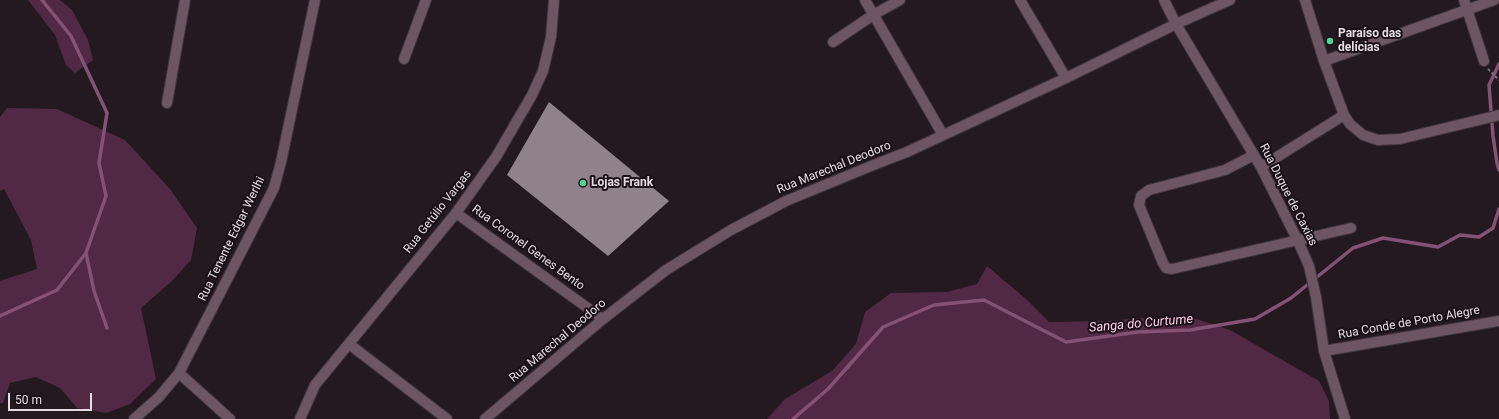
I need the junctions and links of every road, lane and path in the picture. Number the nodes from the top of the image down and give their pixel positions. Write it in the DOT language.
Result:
graph roads {
  1 [pos="185,0"];
  2 [pos="315,0"];
  3 [pos="426,0"];
  4 [pos="554,0"];
  5 [pos="864,0"];
  6 [pos="900,0"];
  7 [pos="1020,0"];
  8 [pos="1164,0"];
  9 [pos="1230,0"];
  10 [pos="1305,0"];
  11 [pos="1494,0"];
  12 [pos="1466,5"];
  13 [pos="873,15"];
  14 [pos="1176,24"];
  15 [pos="833,42"];
  16 [pos="404,59"];
  17 [pos="1324,61"];
  18 [pos="1485,64"];
  19 [pos="1066,78"];
  20 [pos="1499,80"];
  21 [pos="167,103"];
  22 [pos="1499,115"];
  23 [pos="1344,116"];
  24 [pos="943,135"];
  25 [pos="1254,155"];
  26 [pos="1261,167"];
  27 [pos="456,213"];
  28 [pos="1351,228"];
  29 [pos="1298,241"];
  30 [pos="603,319"];
  31 [pos="1499,321"];
  32 [pos="349,344"];
  33 [pos="1324,351"];
  34 [pos="179,373"];
  35 [pos="134,419"];
  36 [pos="230,419"];
  37 [pos="300,419"];
  38 [pos="447,419"];
  39 [pos="485,419"];
  40 [pos="1345,419"];
  1 -- 21 [label="street"];
  2 -- 34 [label="street, Rua Tenente Edgar Werlhi"];
  3 -- 16 [label="street"];
  4 -- 27 [label="street, Rua Getúlio Vargas"];
  5 -- 13 [label="street"];
  6 -- 13 [label="street"];
  7 -- 19 [label="street"];
  8 -- 14 [label="street, Rua Duque de Caxias"];
  9 -- 14 [label="street, Rua Marechal Deodoro"];
  10 -- 17 [label="street"];
  11 -- 12 [label="street"];
  12 -- 17 [label="street"];
  12 -- 18 [label="street"];
  13 -- 15 [label="street"];
  13 -- 24 [label="street"];
  14 -- 19 [label="street, Rua Marechal Deodoro"];
  14 -- 25 [label="street, Rua Duque de Caxias"];
  17 -- 23 [label="street"];
  18 -- 20 [label="path"];
  19 -- 24 [label="street, Rua Marechal Deodoro"];
  22 -- 23 [label="street"];
  23 -- 26 [label="street"];
  24 -- 30 [label="street, Rua Marechal Deodoro"];
  25 -- 26 [label="street, Rua Duque de Caxias"];
  25 -- 29 [label="street"];
  26 -- 29 [label="street, Rua Duque de Caxias"];
  27 -- 30 [label="street, Rua Coronel Genes Bento"];
  27 -- 32 [label="street, Rua Getúlio Vargas"];
  28 -- 29 [label="street"];
  29 -- 33 [label="street, Rua Duque de Caxias"];
  30 -- 39 [label="street, Rua Marechal Deodoro"];
  31 -- 33 [label="street, Rua Conde de Porto Alegre"];
  32 -- 37 [label="street, Rua Getúlio Vargas"];
  32 -- 38 [label="street"];
  33 -- 40 [label="street, Rua Duque de Caxias"];
  34 -- 35 [label="street, Rua Tenente Edgar Werlhi"];
  34 -- 36 [label="street"];
}
